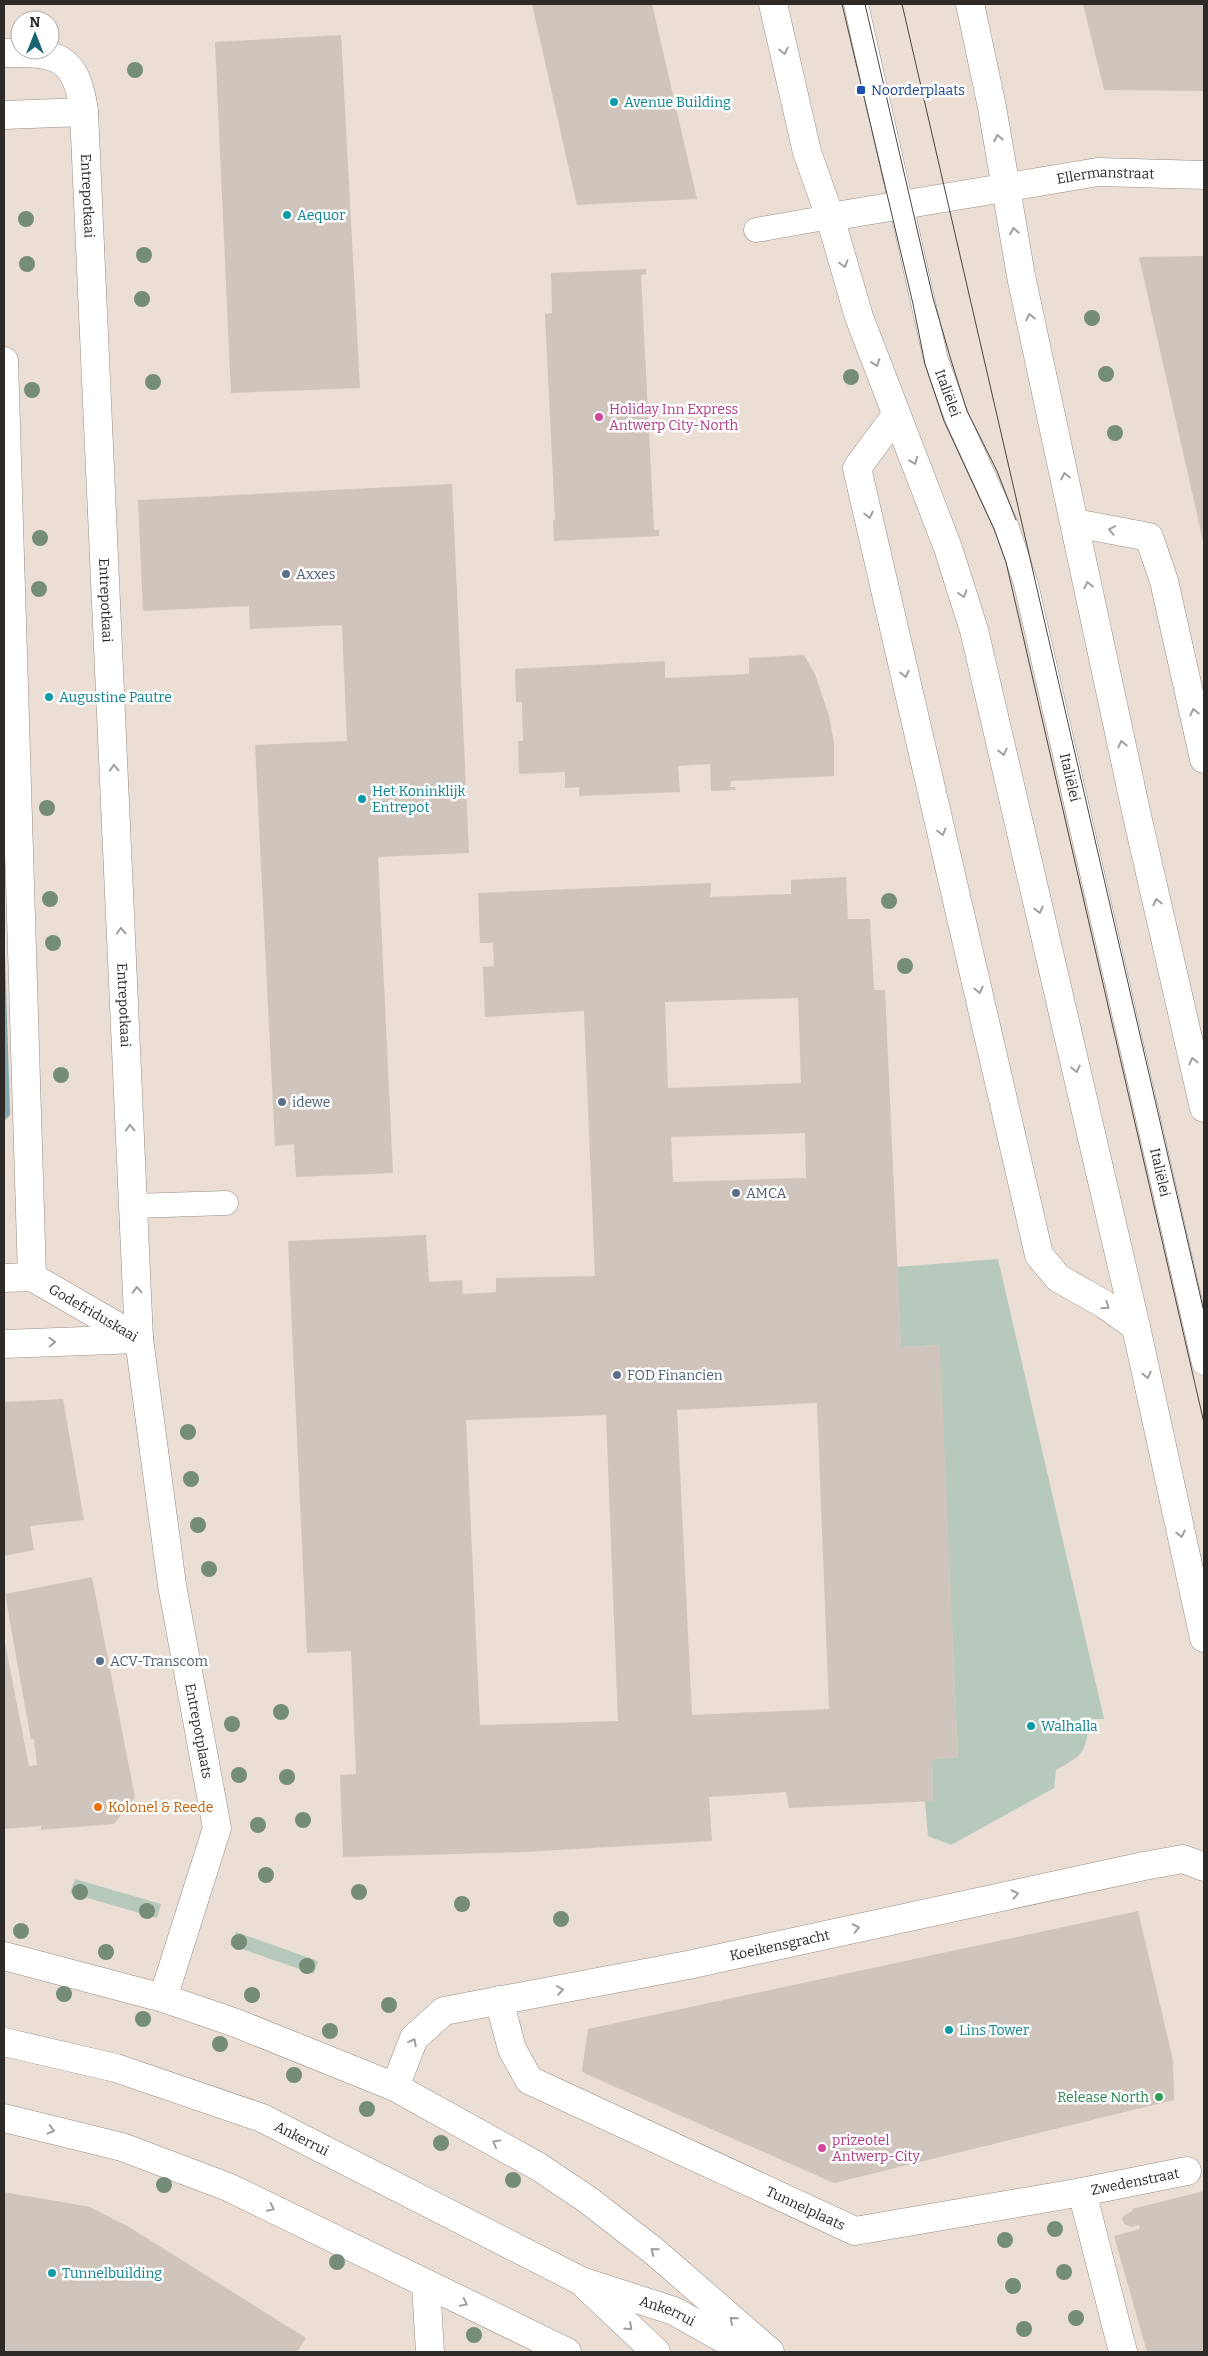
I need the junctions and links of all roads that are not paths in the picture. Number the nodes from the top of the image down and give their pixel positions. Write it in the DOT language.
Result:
graph roads {
  1 [pos="773,4"];
  2 [pos="856,4"];
  3 [pos="970,4"];
  4 [pos="4,53"];
  5 [pos="84,112"];
  6 [pos="4,115"];
  7 [pos="1204,175"];
  8 [pos="1006,186"];
  9 [pos="901,204"];
  10 [pos="830,217"];
  11 [pos="756,230"];
  12 [pos="4,361"];
  13 [pos="896,416"];
  14 [pos="1076,523"];
  15 [pos="1204,759"];
  16 [pos="1204,1108"];
  17 [pos="226,1203"];
  18 [pos="134,1206"];
  19 [pos="32,1277"];
  20 [pos="4,1278"];
  21 [pos="1136,1327"];
  22 [pos="139,1339"];
  23 [pos="4,1344"];
  24 [pos="1204,1363"];
  25 [pos="1204,1638"];
  26 [pos="1204,1867"];
  27 [pos="4,1956"];
  28 [pos="163,1998"];
  29 [pos="499,2000"];
  30 [pos="4,2042"];
  31 [pos="395,2087"];
  32 [pos="4,2118"];
  33 [pos="1187,2171"];
  34 [pos="1082,2192"];
  35 [pos="581,2281"];
  36 [pos="426,2285"];
  37 [pos="430,2352"];
  38 [pos="567,2352"];
  39 [pos="656,2352"];
  40 [pos="747,2352"];
  41 [pos="770,2352"];
  42 [pos="1123,2352"];
  1 -- 10 [label="street, one-way"];
  2 -- 9 [label="lane, Italiëlei"];
  8 -- 3 [label="street, one-way"];
  4 -- 5 [label="street, Entrepotkaai"];
  5 -- 6 [label="street"];
  18 -- 5 [label="street, Entrepotkaai, one-way"];
  7 -- 8 [label="street, Ellermanstraat"];
  8 -- 9 [label="street"];
  14 -- 8 [label="street, one-way"];
  9 -- 10 [label="street"];
  9 -- 24 [label="lane, Italiëlei"];
  10 -- 11 [label="lane"];
  10 -- 13 [label="street, one-way"];
  12 -- 19 [label="street"];
  13 -- 21 [label="street, one-way"];
  13 -- 21 [label="street, one-way"];
  15 -- 14 [label="street, one-way"];
  16 -- 14 [label="street, one-way"];
  17 -- 18 [label="lane"];
  22 -- 18 [label="street, Entrepotkaai, one-way"];
  19 -- 20 [label="street, Godefriduskaai"];
  19 -- 22 [label="street, Godefriduskaai"];
  21 -- 25 [label="street, one-way"];
  23 -- 22 [label="street, Godefriduskaai, one-way"];
  22 -- 28 [label="street, Entrepotplaats"];
  29 -- 26 [label="street, Koeikensgracht, one-way"];
  27 -- 28 [label="street"];
  28 -- 31 [label="street"];
  31 -- 29 [label="street, Koeikensgracht, one-way"];
  29 -- 34 [label="street, Tunnelplaats"];
  30 -- 35 [label="street, Ankerrui"];
  41 -- 31 [label="street, one-way"];
  32 -- 36 [label="street, one-way"];
  33 -- 34 [label="street, Zwedenstraat"];
  34 -- 42 [label="street"];
  35 -- 39 [label="street, Ankerrui, one-way"];
  35 -- 40 [label="street, Ankerrui"];
  36 -- 37 [label="street"];
  36 -- 38 [label="street, one-way"];
}
